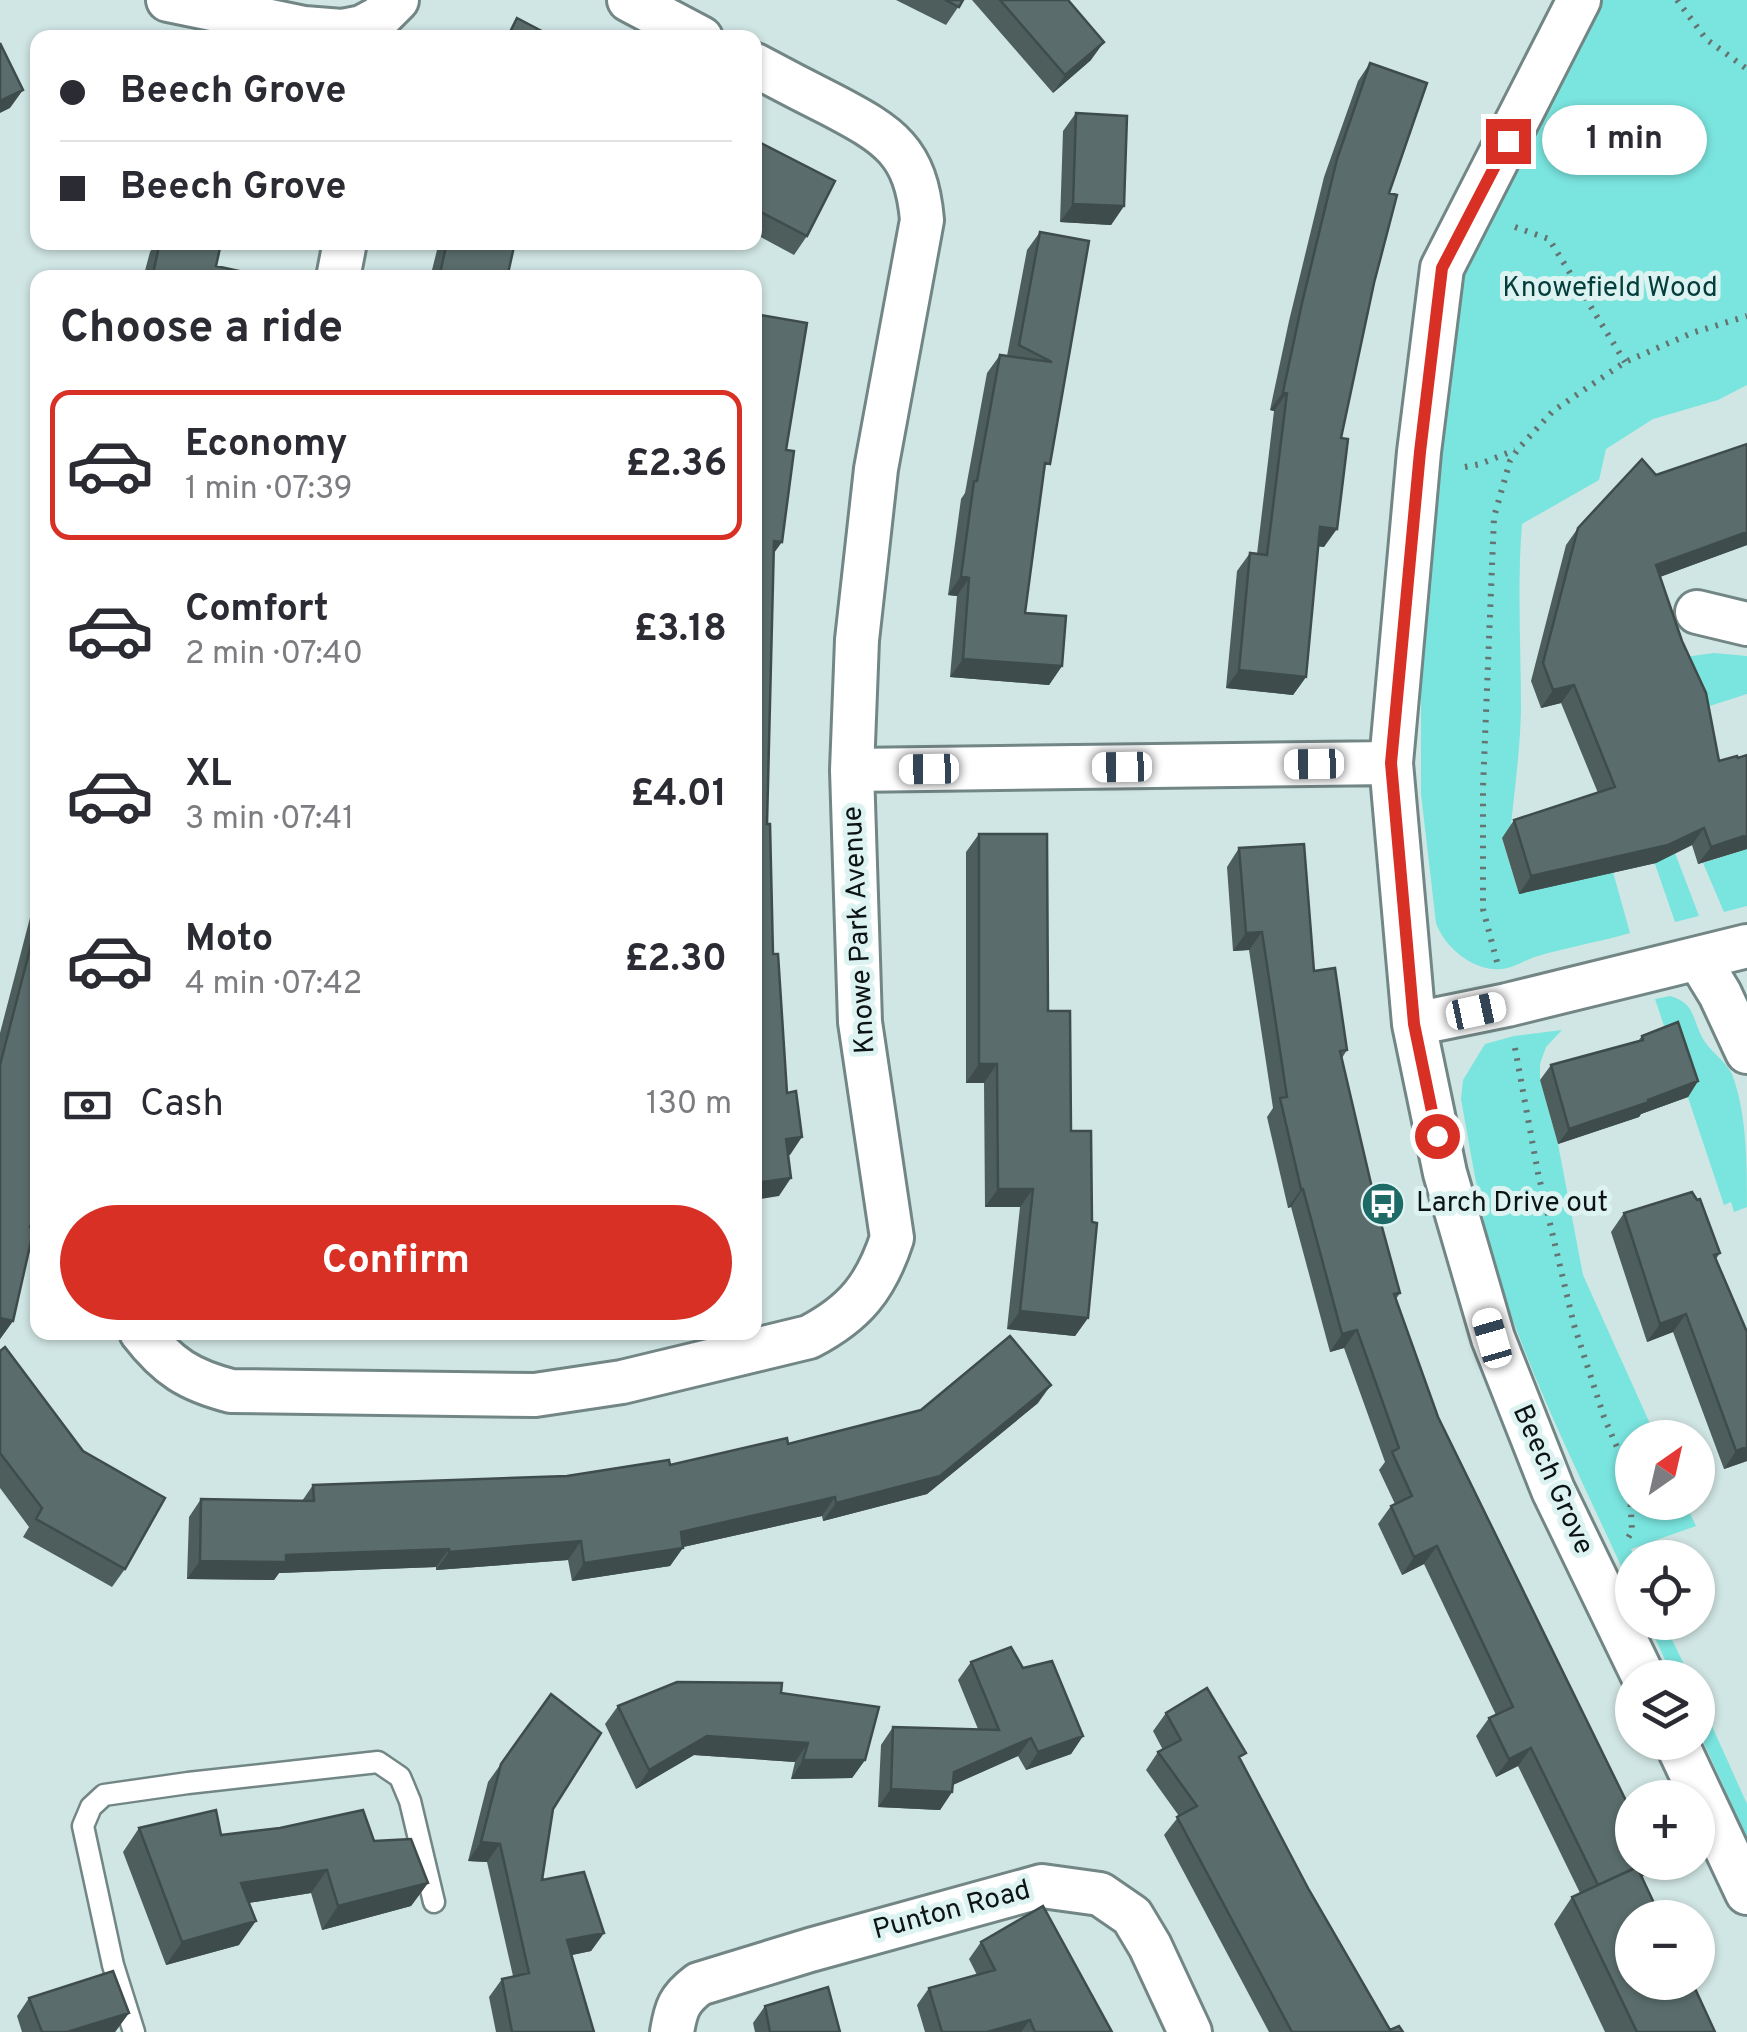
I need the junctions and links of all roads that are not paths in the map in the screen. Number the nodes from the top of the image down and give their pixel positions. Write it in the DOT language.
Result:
graph roads {
  1 [pos="168,0"];
  2 [pos="397,0"];
  3 [pos="629,0"];
  4 [pos="1580,0"];
  5 [pos="322,30"];
  6 [pos="365,30"];
  7 [pos="686,30"];
  8 [pos="762,69"];
  9 [pos="1697,612"];
  10 [pos="1747,624"];
  11 [pos="1391,763"];
  12 [pos="852,770"];
  13 [pos="1747,946"];
  14 [pos="1698,958"];
  15 [pos="1414,1024"];
  16 [pos="1747,1052"];
  17 [pos="147,1340"];
  18 [pos="1635,1660"];
  19 [pos="1684,1760"];
  20 [pos="1747,1894"];
  21 [pos="434,1902"];
  22 [pos="134,2032"];
  23 [pos="672,2032"];
  24 [pos="1190,2032"];
  1 -- 5 [label="street"];
  2 -- 6 [label="street"];
  3 -- 7 [label="street"];
  4 -- 11 [label="street, Beech Grove"];
  8 -- 12 [label="street, Knowe Park Avenue"];
  9 -- 10 [label="street"];
  11 -- 12 [label="street"];
  11 -- 15 [label="street, Beech Grove"];
  12 -- 17 [label="street, Knowe Park Avenue"];
  13 -- 14 [label="street"];
  14 -- 15 [label="street"];
  14 -- 16 [label="street"];
  15 -- 18 [label="street, Beech Grove"];
  19 -- 20 [label="street"];
  21 -- 22 [label="lane"];
  23 -- 24 [label="street, Punton Road"];
}
